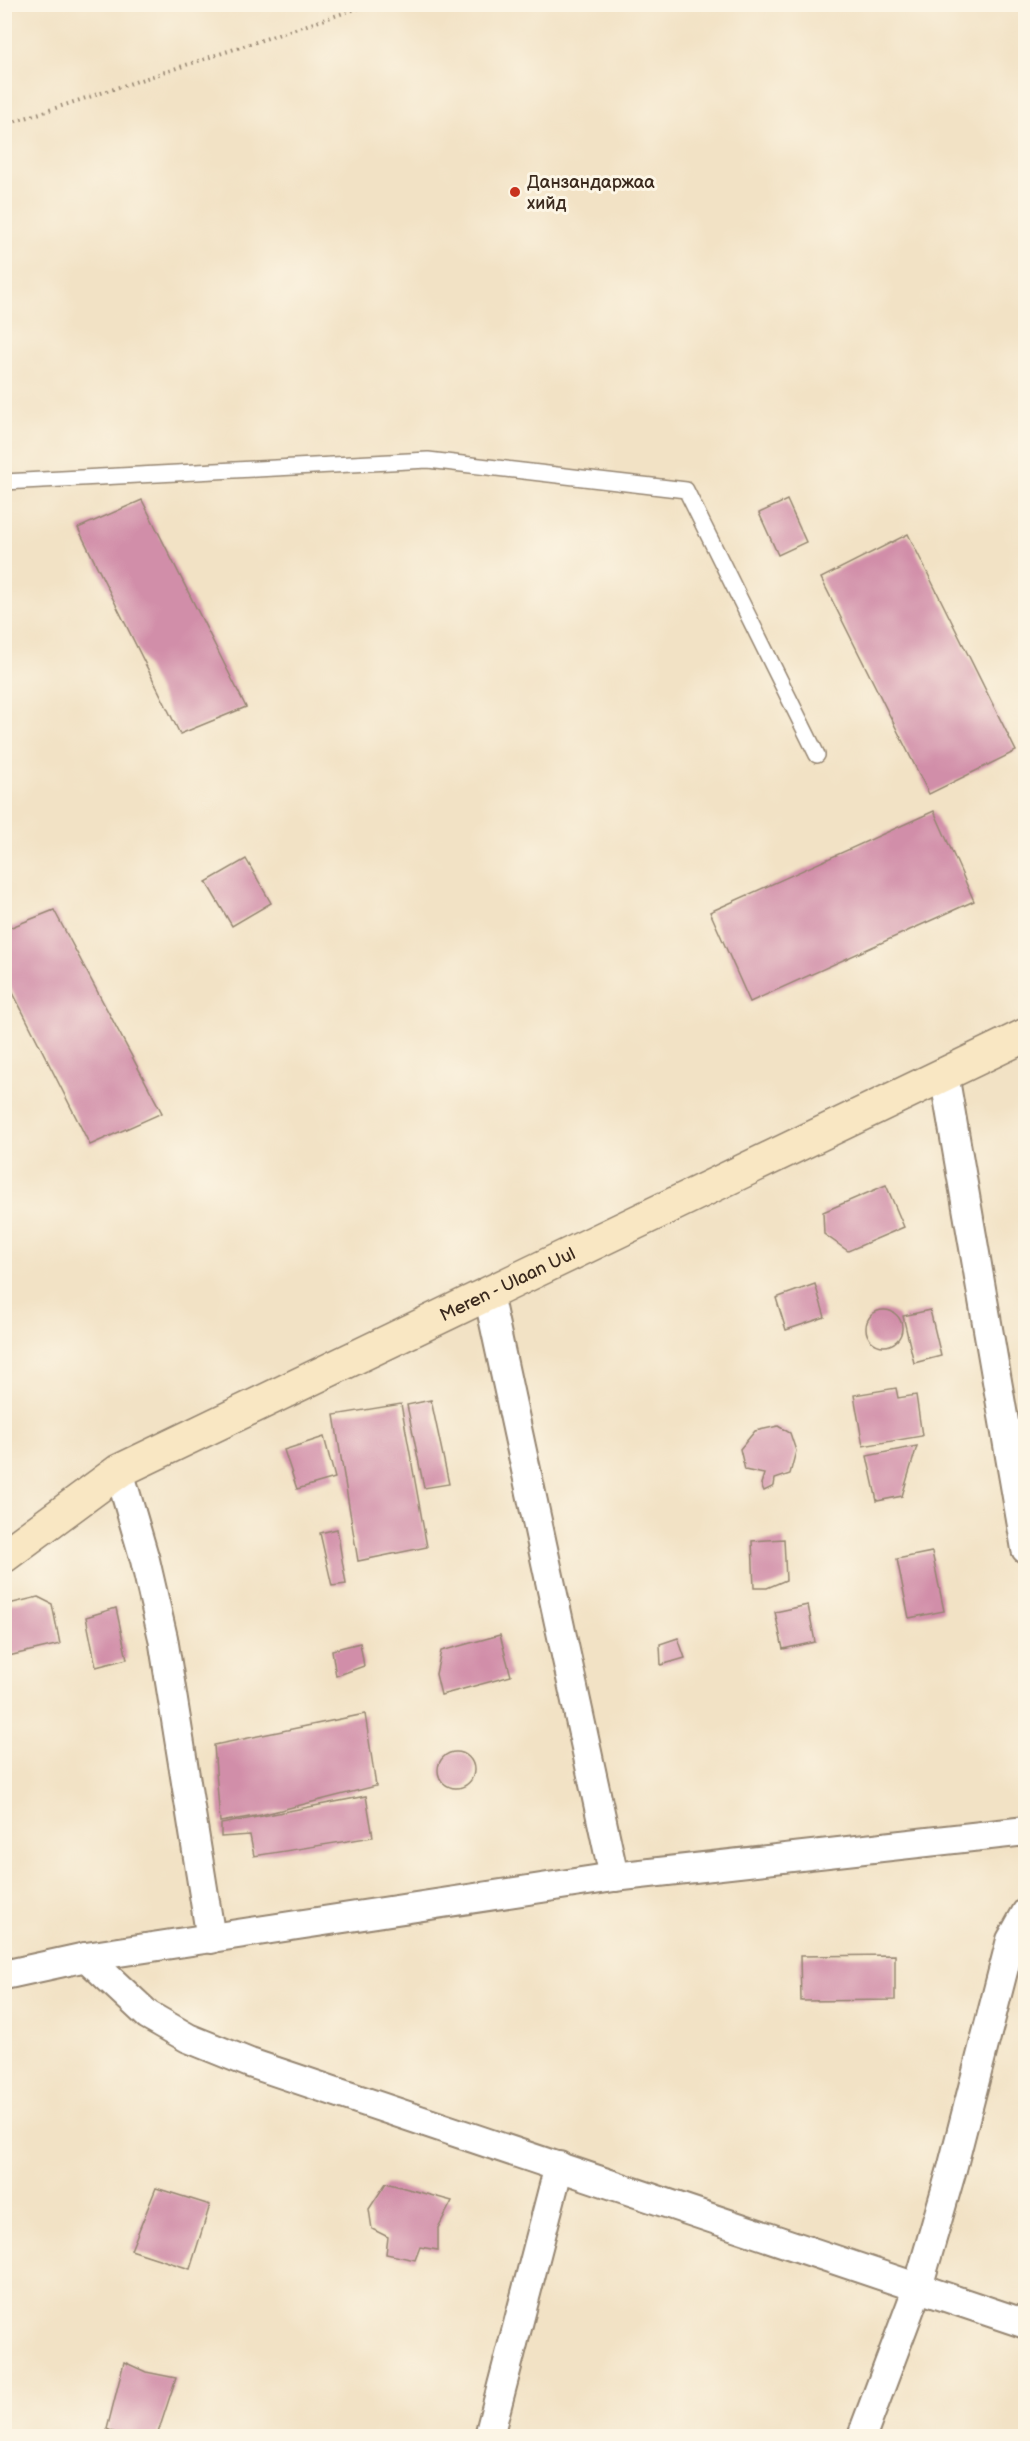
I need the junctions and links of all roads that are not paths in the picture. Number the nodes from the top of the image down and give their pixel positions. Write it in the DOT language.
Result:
graph roads {
  1 [pos="4,482"];
  2 [pos="817,756"];
  3 [pos="1026,1035"];
  4 [pos="944,1074"];
  5 [pos="488,1294"];
  6 [pos="119,1472"];
  7 [pos="1026,1549"];
  8 [pos="4,1556"];
  9 [pos="1026,1831"];
  10 [pos="614,1877"];
  11 [pos="1026,1913"];
  12 [pos="212,1939"];
  13 [pos="86,1957"];
  14 [pos="4,1975"];
  15 [pos="559,2166"];
  16 [pos="918,2287"];
  17 [pos="1026,2324"];
  18 [pos="489,2436"];
  19 [pos="862,2436"];
  1 -- 2 [label="lane"];
  3 -- 4 [label="street, Meren - Ulaan Uul"];
  4 -- 5 [label="street, Meren - Ulaan Uul"];
  4 -- 7 [label="street"];
  5 -- 6 [label="street, Meren - Ulaan Uul"];
  5 -- 10 [label="street"];
  6 -- 8 [label="street, Meren - Ulaan Uul"];
  6 -- 12 [label="street"];
  9 -- 10 [label="street"];
  10 -- 12 [label="street"];
  11 -- 16 [label="street"];
  12 -- 13 [label="street"];
  13 -- 14 [label="street"];
  13 -- 15 [label="street"];
  15 -- 16 [label="street"];
  15 -- 18 [label="street"];
  16 -- 17 [label="street"];
  16 -- 19 [label="street"];
}
